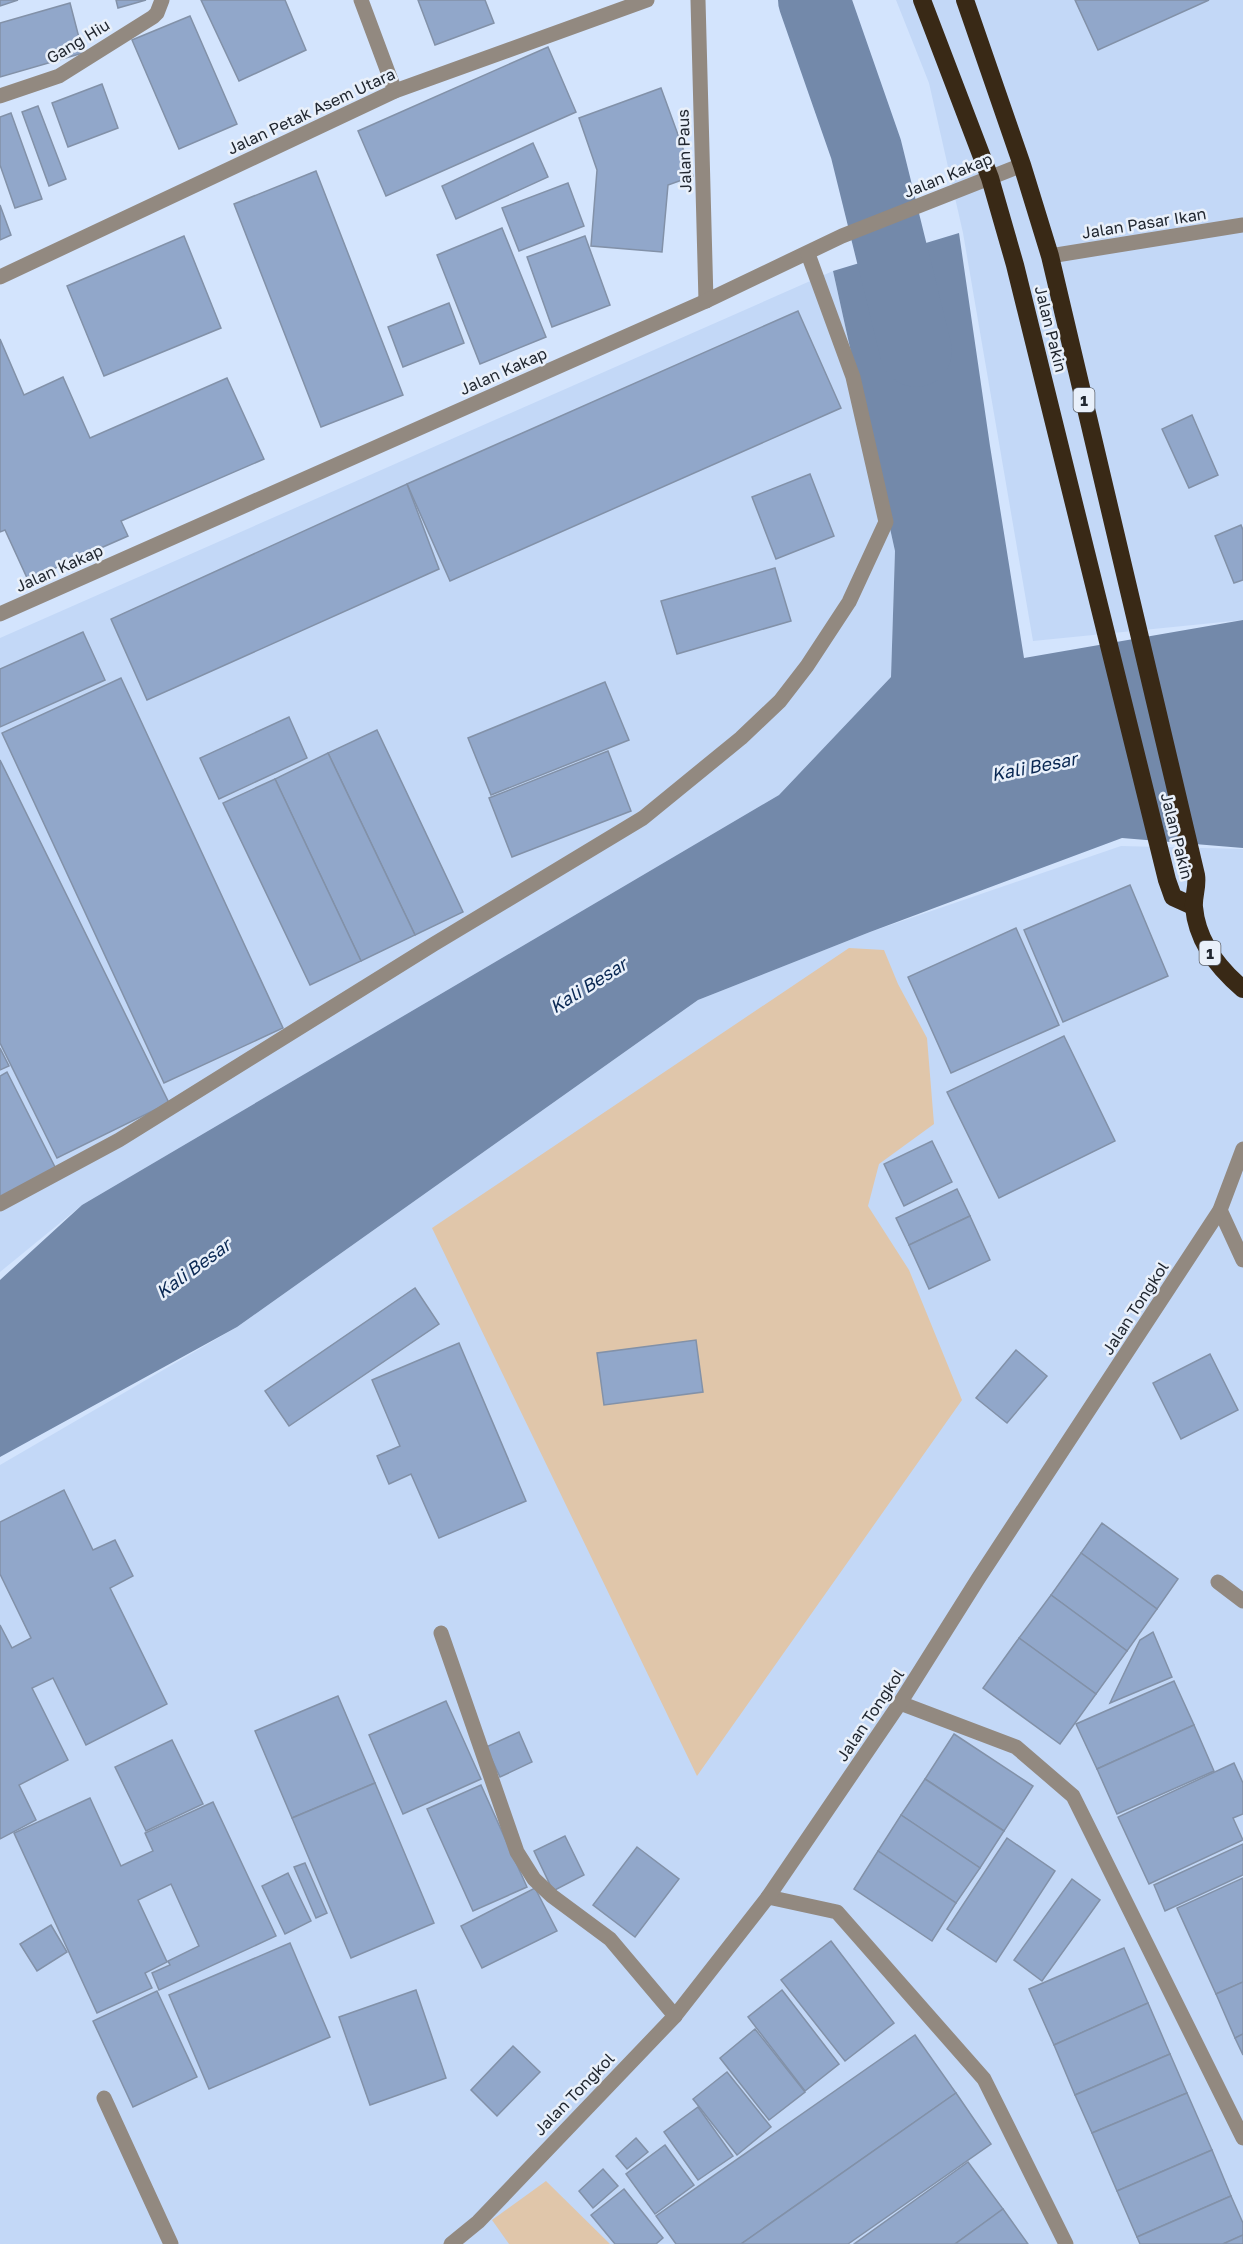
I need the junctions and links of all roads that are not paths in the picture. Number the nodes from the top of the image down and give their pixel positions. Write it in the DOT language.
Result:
graph roads {
  1 [pos="162,0"];
  2 [pos="361,0"];
  3 [pos="647,0"];
  4 [pos="698,0"];
  5 [pos="922,0"];
  6 [pos="965,0"];
  7 [pos="395,91"];
  8 [pos="0,96"];
  9 [pos="1022,165"];
  10 [pos="990,178"];
  11 [pos="1243,225"];
  12 [pos="808,254"];
  13 [pos="1050,256"];
  14 [pos="0,277"];
  15 [pos="706,301"];
  16 [pos="0,614"];
  17 [pos="1193,906"];
  18 [pos="1243,989"];
  19 [pos="1243,1149"];
  20 [pos="0,1204"];
  21 [pos="1221,1210"];
  22 [pos="1243,1260"];
  23 [pos="1218,1582"];
  24 [pos="1243,1601"];
  25 [pos="441,1633"];
  26 [pos="900,1703"];
  27 [pos="768,1897"];
  28 [pos="675,2016"];
  29 [pos="104,2098"];
  30 [pos="1243,2138"];
  31 [pos="171,2244"];
  32 [pos="451,2244"];
  33 [pos="1066,2244"];
  1 -- 8 [label="street, Gang Hiu"];
  2 -- 7 [label="street"];
  3 -- 7 [label="street, Jalan Petak Asem Utara"];
  4 -- 15 [label="street, Jalan Paus"];
  5 -- 10 [label="highway, Jalan Pakin / 1"];
  6 -- 9 [label="highway, Jalan Pakin / 1"];
  7 -- 14 [label="street, Jalan Petak Asem Utara"];
  9 -- 10 [label="street, Jalan Kakap"];
  9 -- 13 [label="highway, Jalan Pakin / 1"];
  10 -- 12 [label="street, Jalan Kakap"];
  10 -- 17 [label="highway, Jalan Pakin / 1"];
  11 -- 13 [label="street, Jalan Pasar Ikan"];
  12 -- 15 [label="street, Jalan Kakap"];
  12 -- 20 [label="street"];
  13 -- 17 [label="highway, Jalan Pakin / 1"];
  15 -- 16 [label="street, Jalan Kakap"];
  17 -- 18 [label="highway, 1"];
  19 -- 21 [label="street, Jalan Tongkol"];
  21 -- 22 [label="street"];
  21 -- 26 [label="street, Jalan Tongkol"];
  23 -- 24 [label="street"];
  25 -- 28 [label="street"];
  26 -- 27 [label="street, Jalan Tongkol"];
  26 -- 30 [label="street"];
  27 -- 28 [label="street, Jalan Tongkol"];
  27 -- 33 [label="street"];
  28 -- 32 [label="street, Jalan Tongkol"];
  29 -- 31 [label="street"];
}
